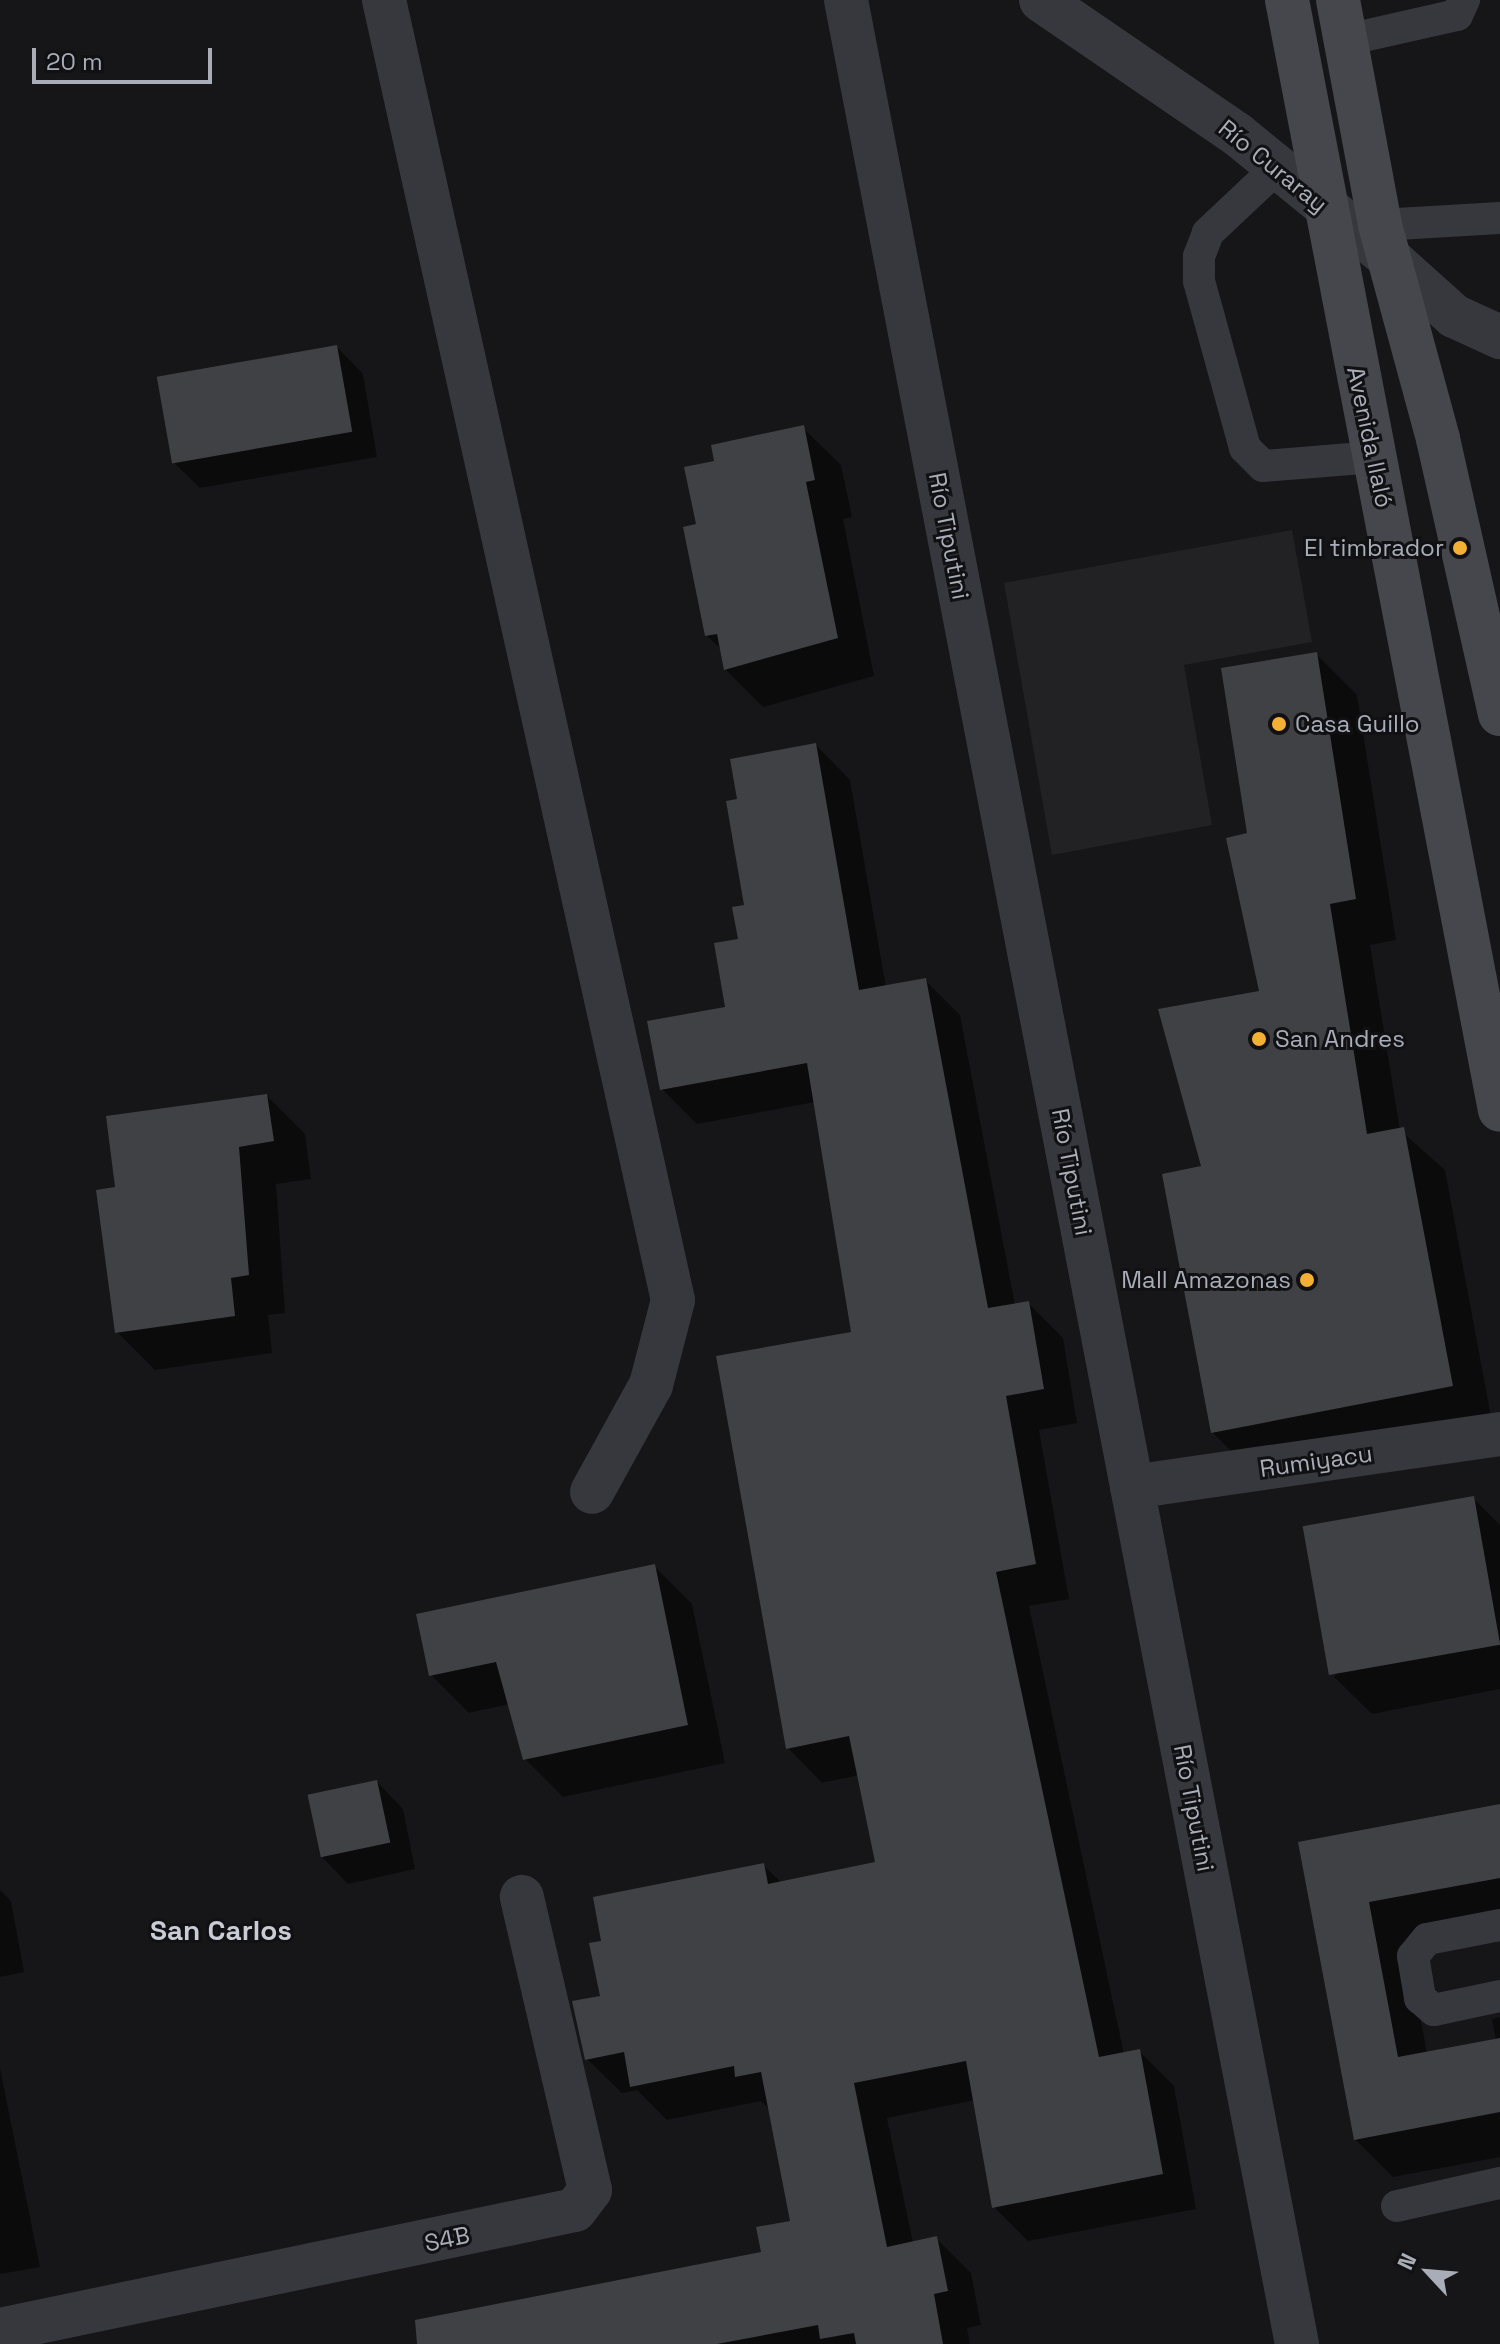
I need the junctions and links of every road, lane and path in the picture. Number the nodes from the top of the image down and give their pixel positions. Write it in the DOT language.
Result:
graph roads {
  1 [pos="384,0"];
  2 [pos="846,0"];
  3 [pos="1041,0"];
  4 [pos="1287,0"];
  5 [pos="1464,0"];
  6 [pos="1342,20"];
  7 [pos="1279,166"];
  8 [pos="1321,204"];
  9 [pos="1500,218"];
  10 [pos="1387,244"];
  11 [pos="1500,337"];
  12 [pos="1375,457"];
  13 [pos="1500,714"];
  14 [pos="1500,1110"];
  15 [pos="1500,1434"];
  16 [pos="1132,1487"];
  17 [pos="592,1492"];
  18 [pos="522,1897"];
  19 [pos="1500,1925"];
  20 [pos="1500,1996"];
  21 [pos="1500,2183"];
  22 [pos="1397,2206"];
  23 [pos="0,2330"];
  24 [pos="1297,2344"];
  1 -- 17 [label="street"];
  2 -- 16 [label="street, Río Tiputini"];
  3 -- 7 [label="street, Río Curaray"];
  4 -- 8 [label="main road, Avenida Ilaló"];
  5 -- 6 [label="lane"];
  6 -- 10 [label="main road"];
  7 -- 8 [label="street, Río Curaray"];
  7 -- 12 [label="lane"];
  8 -- 10 [label="street, Río Curaray"];
  8 -- 12 [label="main road, Avenida Ilaló"];
  9 -- 10 [label="lane"];
  10 -- 11 [label="street, Río Curaray"];
  10 -- 13 [label="main road"];
  12 -- 14 [label="main road, Avenida Ilaló"];
  15 -- 16 [label="street, Rumiyacu"];
  16 -- 24 [label="street, Río Tiputini"];
  18 -- 23 [label="street, S4B"];
  19 -- 20 [label="lane"];
  21 -- 22 [label="lane"];
}
